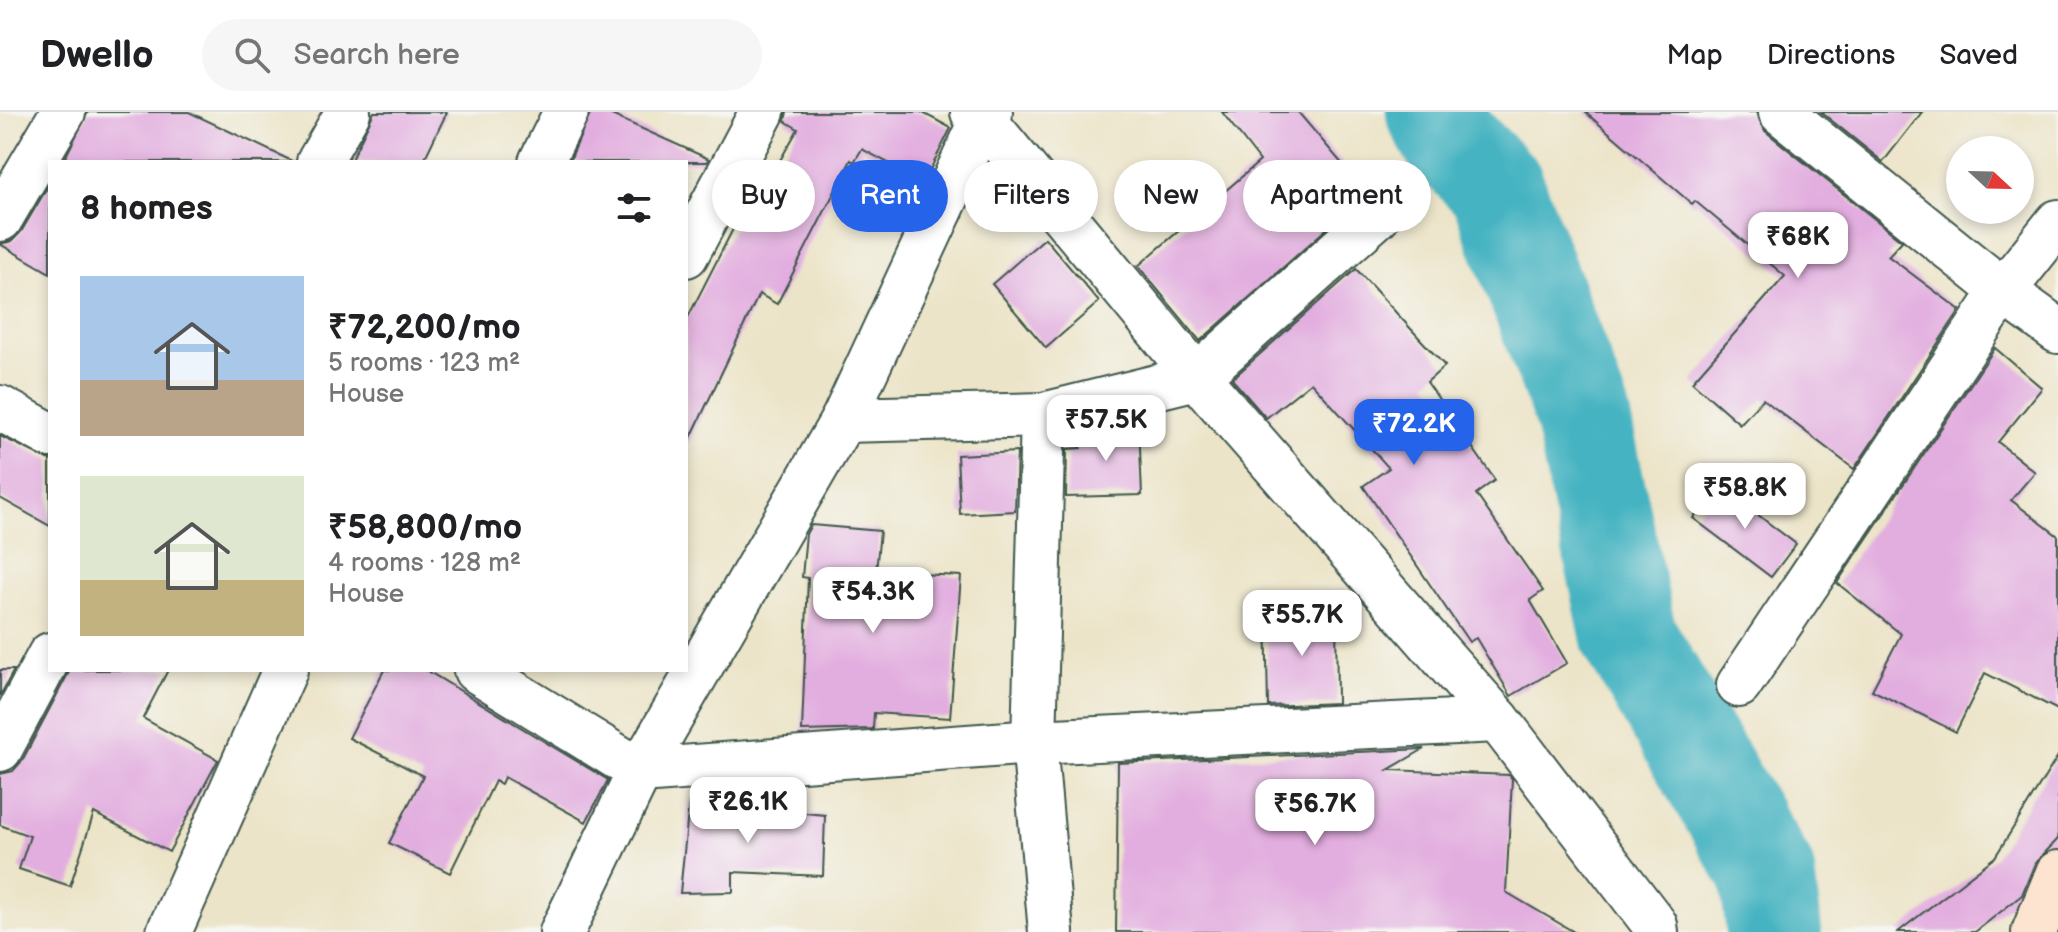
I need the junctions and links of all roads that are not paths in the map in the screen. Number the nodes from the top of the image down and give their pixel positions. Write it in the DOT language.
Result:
graph roads {
  1 [pos="63,112"];
  2 [pos="348,112"];
  3 [pos="566,112"];
  4 [pos="762,112"];
  5 [pos="1781,112"];
  6 [pos="982,114"];
  7 [pos="320,160"];
  8 [pos="542,160"];
  9 [pos="0,219"];
  10 [pos="2058,222"];
  11 [pos="1359,232"];
  12 [pos="688,251"];
  13 [pos="2003,291"];
  14 [pos="2058,331"];
  15 [pos="1197,377"];
  16 [pos="0,408"];
  17 [pos="1043,415"];
  18 [pos="843,420"];
  19 [pos="48,434"];
  20 [pos="48,659"];
  21 [pos="284,672"];
  22 [pos="479,672"];
  23 [pos="1739,685"];
  24 [pos="1498,720"];
  25 [pos="1034,742"];
  26 [pos="0,749"];
  27 [pos="640,771"];
  28 [pos="2055,883"];
  29 [pos="169,932"];
  30 [pos="562,932"];
  31 [pos="1051,932"];
  32 [pos="1656,932"];
  33 [pos="2034,932"];
  1 -- 9 [label="street"];
  2 -- 7 [label="street"];
  3 -- 8 [label="street"];
  4 -- 12 [label="street"];
  5 -- 13 [label="street"];
  6 -- 15 [label="street"];
  6 -- 18 [label="street"];
  10 -- 13 [label="street"];
  11 -- 15 [label="street"];
  13 -- 14 [label="street"];
  13 -- 23 [label="street"];
  15 -- 17 [label="street"];
  15 -- 24 [label="street"];
  16 -- 19 [label="street"];
  17 -- 18 [label="street"];
  17 -- 25 [label="street"];
  18 -- 27 [label="street"];
  20 -- 26 [label="street"];
  21 -- 29 [label="street"];
  22 -- 27 [label="street"];
  24 -- 25 [label="street"];
  24 -- 32 [label="street"];
  25 -- 27 [label="street"];
  25 -- 31 [label="street"];
  27 -- 30 [label="street"];
  28 -- 33 [label="street"];
}
